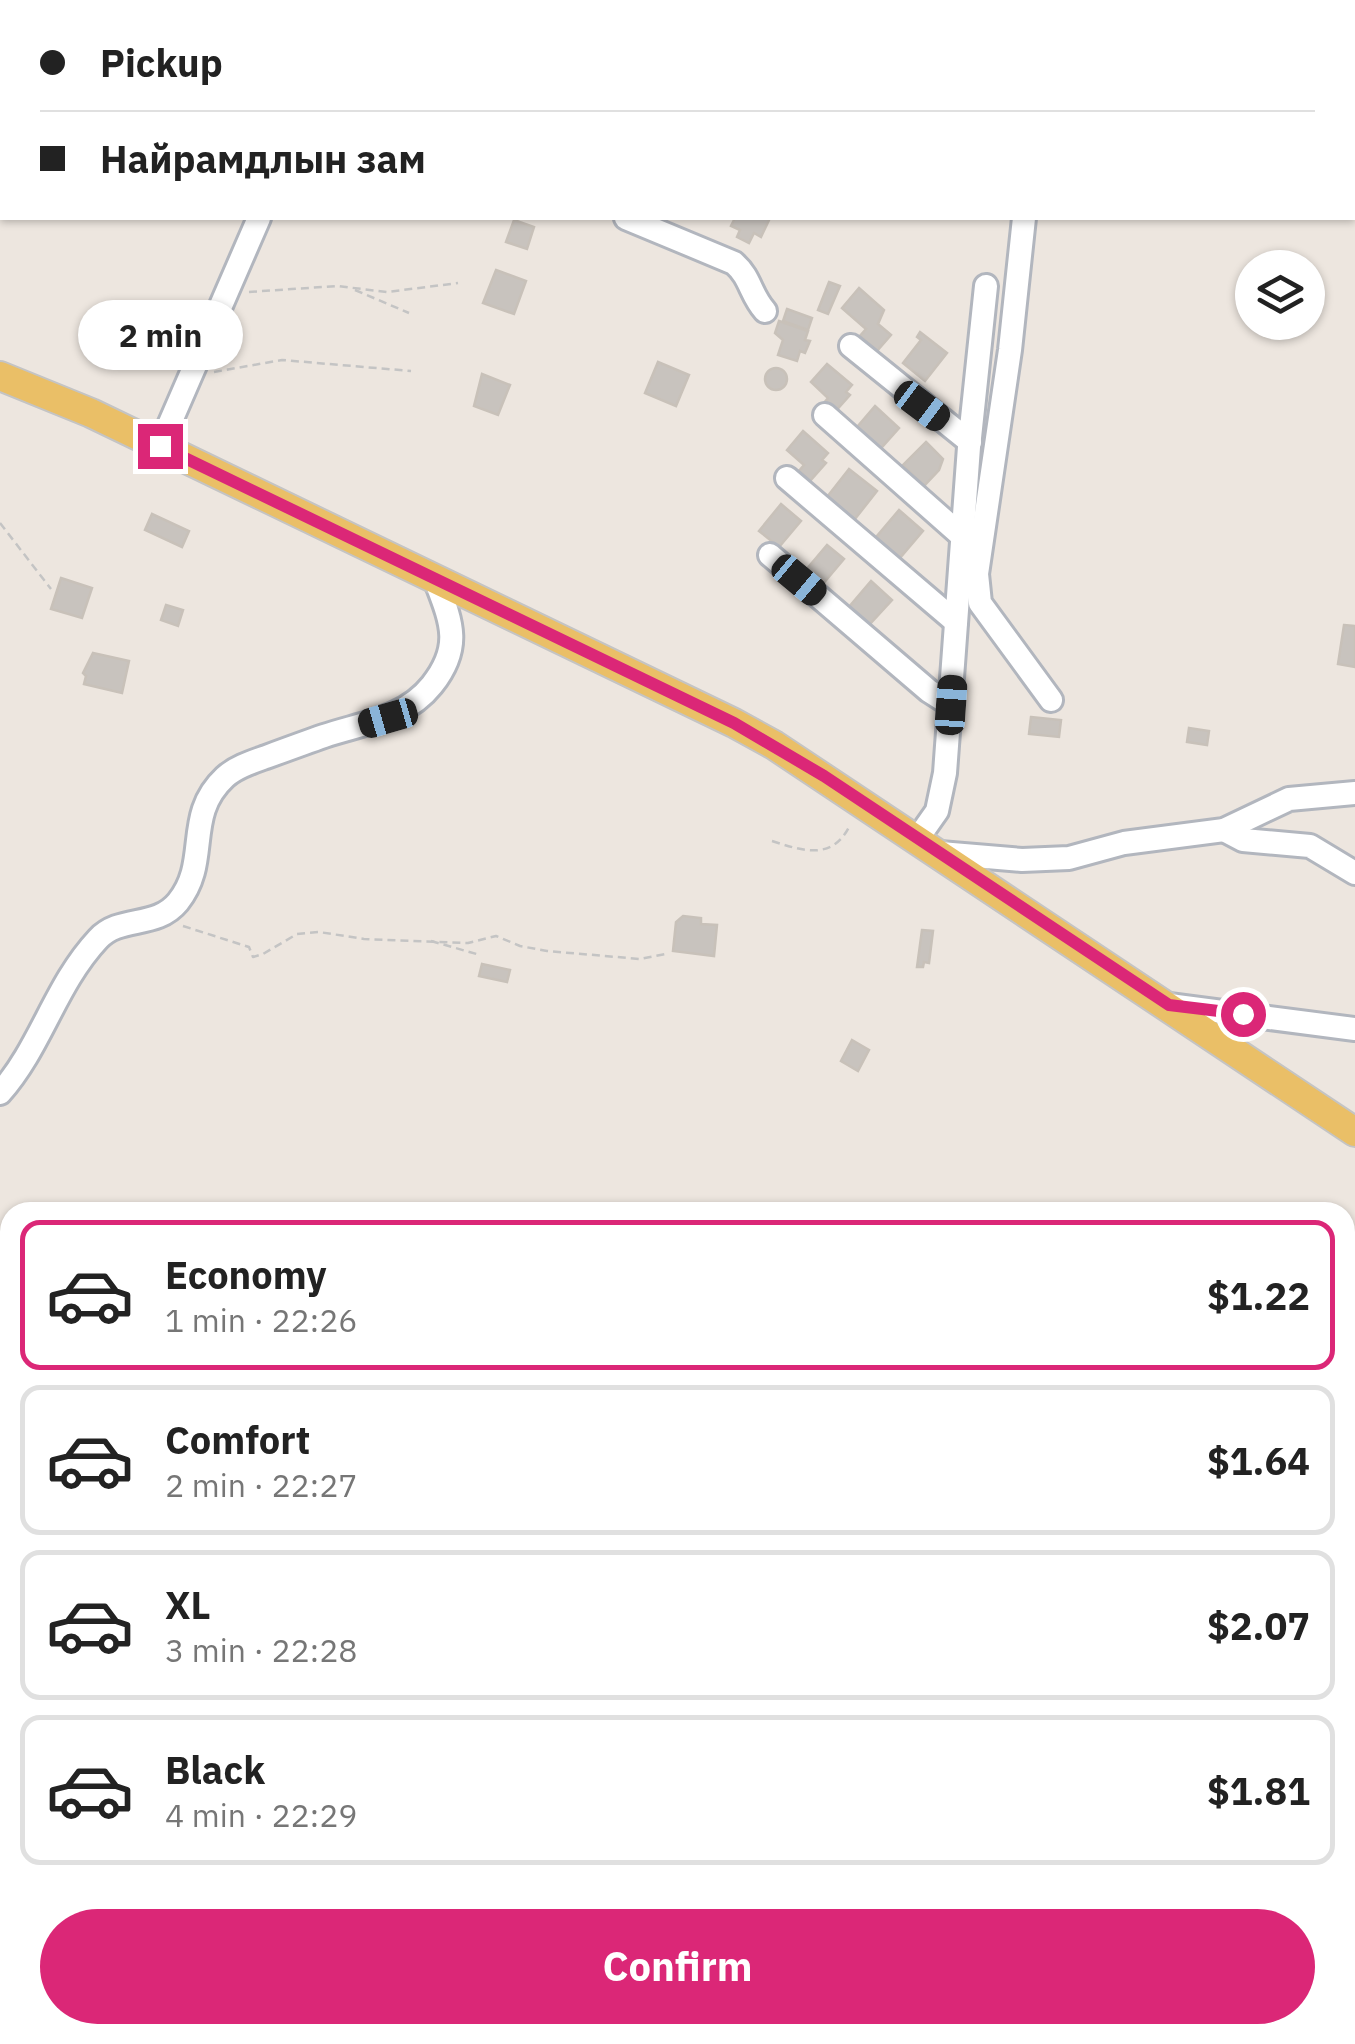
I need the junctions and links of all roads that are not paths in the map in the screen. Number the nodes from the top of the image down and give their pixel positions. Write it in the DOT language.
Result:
graph roads {
  1 [pos="258,220"];
  2 [pos="631,220"];
  3 [pos="1024,220"];
  4 [pos="986,286"];
  5 [pos="765,312"];
  6 [pos="851,346"];
  7 [pos="0,376"];
  8 [pos="825,415"];
  9 [pos="970,442"];
  10 [pos="160,446"];
  11 [pos="787,478"];
  12 [pos="963,537"];
  13 [pos="770,556"];
  14 [pos="434,579"];
  15 [pos="956,622"];
  16 [pos="1051,700"];
  17 [pos="951,705"];
  18 [pos="1355,792"];
  19 [pos="1224,830"];
  20 [pos="929,846"];
  21 [pos="1355,872"];
  22 [pos="1169,1005"];
  23 [pos="1355,1029"];
  24 [pos="0,1094"];
  25 [pos="1351,1128"];
  1 -- 10 [label="street"];
  2 -- 5 [label="street"];
  3 -- 16 [label="street"];
  4 -- 9 [label="street"];
  6 -- 9 [label="street"];
  7 -- 10 [label="main road"];
  8 -- 12 [label="street"];
  9 -- 12 [label="street"];
  10 -- 14 [label="main road"];
  11 -- 15 [label="street"];
  12 -- 15 [label="street"];
  13 -- 17 [label="street"];
  14 -- 20 [label="main road"];
  14 -- 24 [label="street"];
  15 -- 17 [label="street"];
  17 -- 20 [label="street"];
  18 -- 19 [label="street"];
  19 -- 20 [label="street"];
  19 -- 21 [label="street"];
  20 -- 22 [label="main road"];
  22 -- 23 [label="street"];
  22 -- 25 [label="main road"];
}
